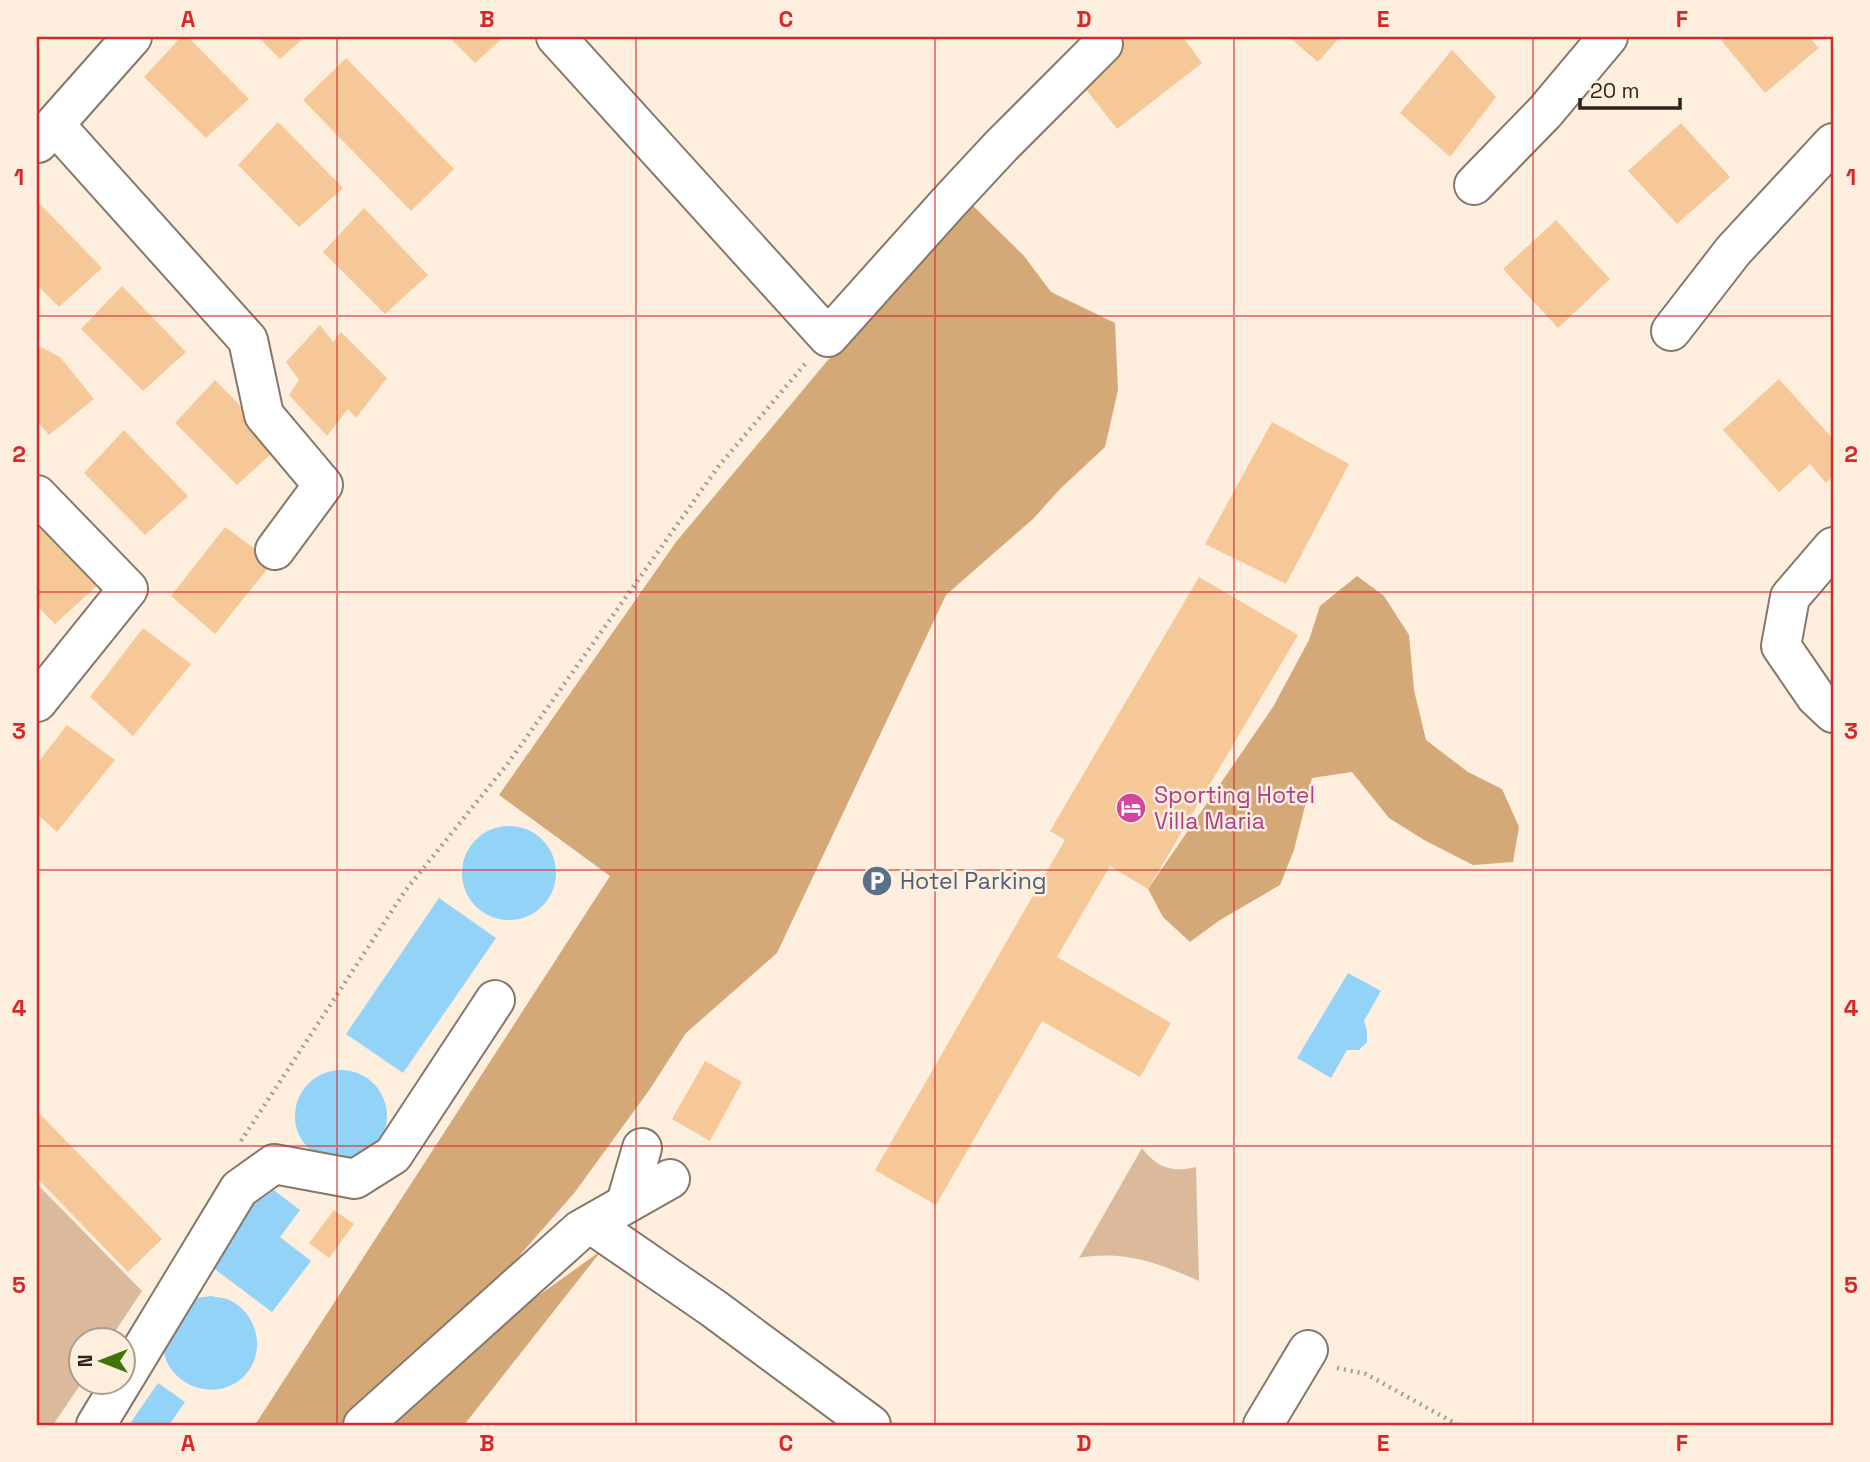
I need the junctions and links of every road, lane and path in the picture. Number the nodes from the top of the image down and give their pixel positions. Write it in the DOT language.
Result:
graph roads {
  1 [pos="132,37"];
  2 [pos="556,37"];
  3 [pos="1608,37"];
  4 [pos="1103,44"];
  5 [pos="46,135"];
  6 [pos="1833,143"];
  7 [pos="1474,185"];
  8 [pos="1671,331"];
  9 [pos="828,337"];
  10 [pos="37,495"];
  11 [pos="1833,547"];
  12 [pos="275,550"];
  13 [pos="37,702"];
  14 [pos="1833,713"];
  15 [pos="495,1000"];
  16 [pos="237,1146"];
  17 [pos="642,1148"];
  18 [pos="670,1179"];
  19 [pos="626,1203"];
  20 [pos="591,1224"];
  21 [pos="1321,1359"];
  22 [pos="96,1425"];
  23 [pos="363,1425"];
  24 [pos="871,1425"];
  25 [pos="1263,1425"];
  26 [pos="1458,1425"];
  1 -- 5 [label="street"];
  2 -- 9 [label="street"];
  3 -- 7 [label="street"];
  4 -- 9 [label="street"];
  5 -- 12 [label="street"];
  6 -- 8 [label="street"];
  9 -- 16 [label="path"];
  10 -- 13 [label="street"];
  11 -- 14 [label="street"];
  15 -- 22 [label="street"];
  17 -- 19 [label="street"];
  18 -- 19 [label="street"];
  19 -- 20 [label="street"];
  20 -- 23 [label="street"];
  20 -- 24 [label="street"];
  21 -- 25 [label="street"];
  21 -- 26 [label="path"];
}
